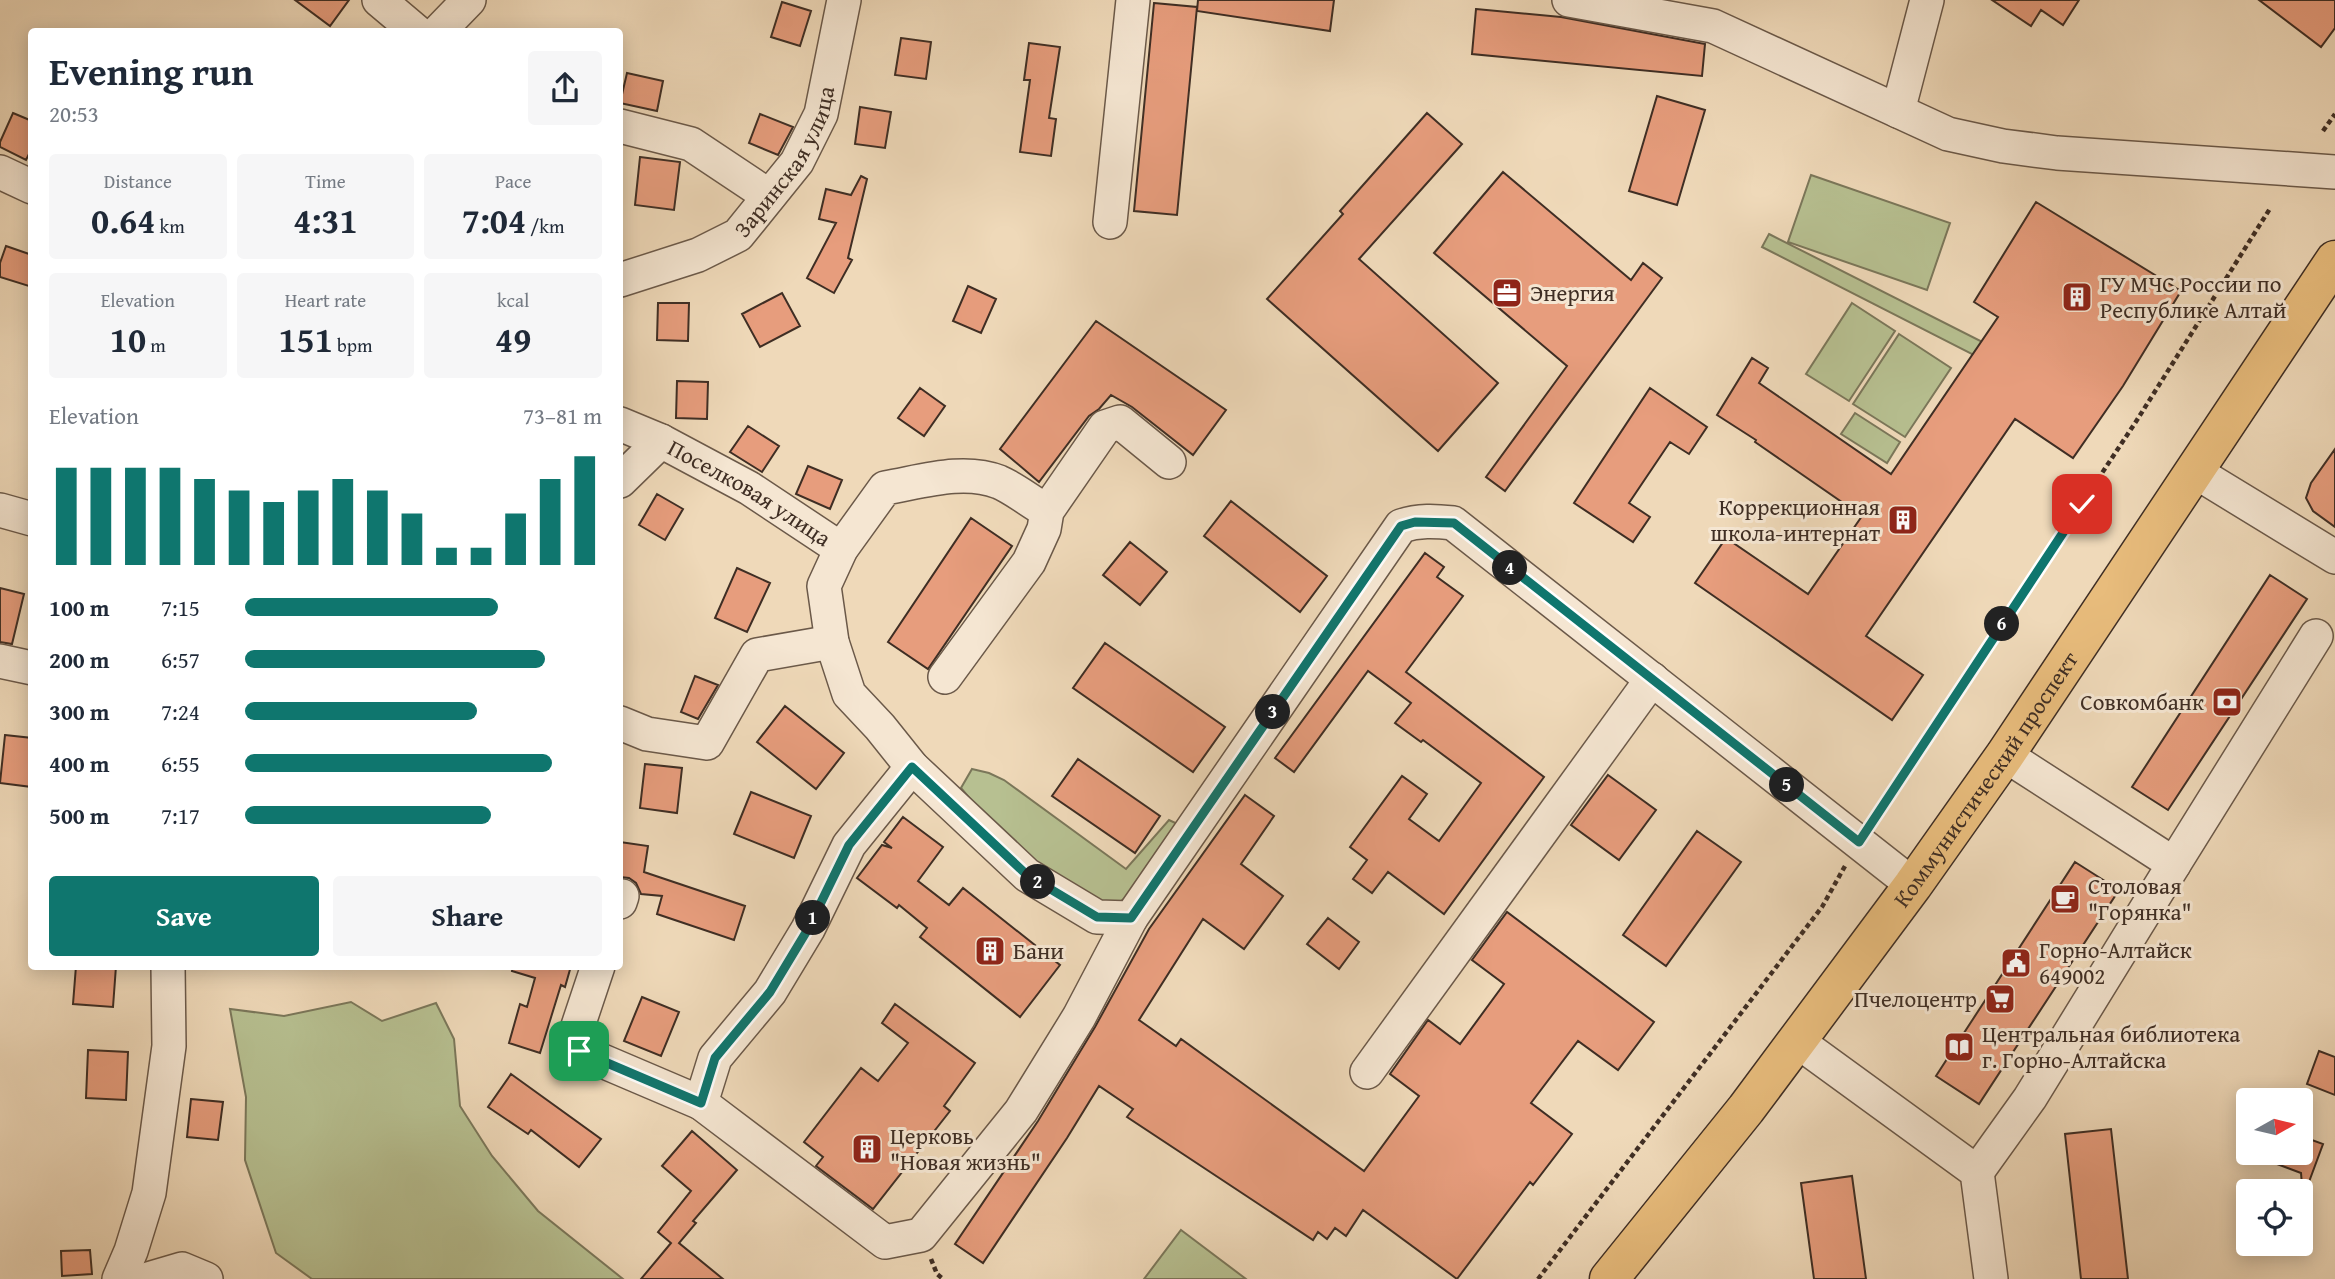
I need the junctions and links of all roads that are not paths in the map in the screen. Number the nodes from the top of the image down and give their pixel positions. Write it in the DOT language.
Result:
graph roads {
  1 [pos="379,0"];
  2 [pos="469,0"];
  3 [pos="844,0"];
  4 [pos="1133,0"];
  5 [pos="1569,0"];
  6 [pos="1927,0"];
  7 [pos="412,28"];
  8 [pos="442,28"];
  9 [pos="1898,111"];
  10 [pos="623,127"];
  11 [pos="0,172"];
  12 [pos="2335,172"];
  13 [pos="28,185"];
  14 [pos="769,195"];
  15 [pos="1110,222"];
  16 [pos="2335,260"];
  17 [pos="623,279"];
  18 [pos="623,425"];
  19 [pos="661,441"];
  20 [pos="1169,462"];
  21 [pos="2194,471"];
  22 [pos="623,478"];
  23 [pos="0,510"];
  24 [pos="1047,511"];
  25 [pos="28,518"];
  26 [pos="841,549"];
  27 [pos="2335,557"];
  28 [pos="2316,636"];
  29 [pos="832,642"];
  30 [pos="0,662"];
  31 [pos="28,667"];
  32 [pos="946,677"];
  33 [pos="1652,679"];
  34 [pos="623,724"];
  35 [pos="2005,754"];
  36 [pos="912,767"];
  37 [pos="2174,864"];
  38 [pos="1913,886"];
  39 [pos="1131,918"];
  40 [pos="168,970"];
  41 [pos="597,970"];
  42 [pos="1797,1041"];
  43 [pos="1367,1072"];
  44 [pos="701,1103"];
  45 [pos="1977,1172"];
  46 [pos="119,1279"];
  47 [pos="148,1279"];
  48 [pos="206,1279"];
  49 [pos="1609,1279"];
  50 [pos="1991,1279"];
  1 -- 7 [label="street"];
  2 -- 8 [label="street"];
  3 -- 14 [label="street, Заринская улица"];
  4 -- 15 [label="street"];
  5 -- 9 [label="street"];
  6 -- 9 [label="street"];
  9 -- 12 [label="street"];
  10 -- 14 [label="street"];
  11 -- 13 [label="street"];
  14 -- 17 [label="street, Заринская улица"];
  16 -- 21 [label="main road, Коммунистический проспект"];
  18 -- 19 [label="street, Поселковая улица"];
  19 -- 22 [label="street"];
  19 -- 26 [label="street, Поселковая улица"];
  20 -- 24 [label="street"];
  21 -- 27 [label="street"];
  21 -- 35 [label="main road, Коммунистический проспект"];
  23 -- 25 [label="street"];
  24 -- 26 [label="street"];
  24 -- 32 [label="street"];
  26 -- 29 [label="street, Поселковая улица"];
  28 -- 37 [label="street"];
  29 -- 34 [label="street"];
  29 -- 36 [label="street, Поселковая улица"];
  30 -- 31 [label="street"];
  33 -- 38 [label="street"];
  33 -- 39 [label="street"];
  33 -- 43 [label="street"];
  35 -- 37 [label="street"];
  35 -- 38 [label="main road, Коммунистический проспект"];
  36 -- 39 [label="street, Поселковая улица"];
  36 -- 44 [label="street"];
  37 -- 45 [label="street"];
  38 -- 42 [label="main road, Коммунистический проспект"];
  39 -- 44 [label="street"];
  40 -- 46 [label="street"];
  41 -- 44 [label="street"];
  42 -- 45 [label="street"];
  42 -- 49 [label="main road, Коммунистический проспект"];
  45 -- 50 [label="street"];
  47 -- 48 [label="street"];
}
